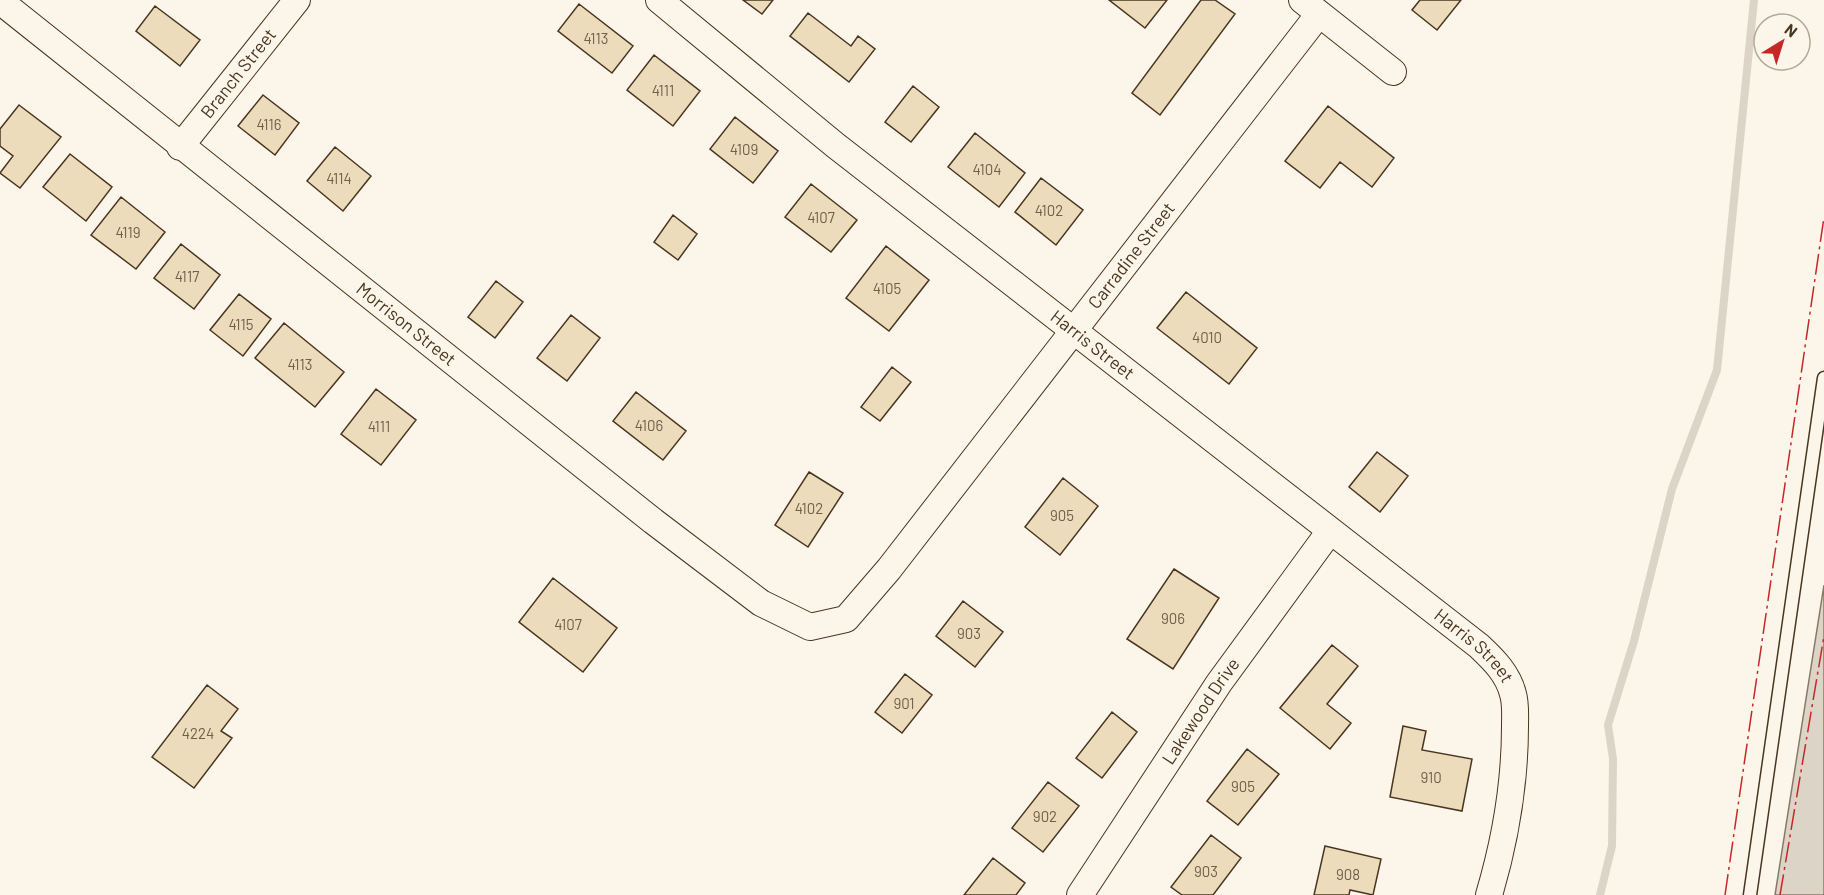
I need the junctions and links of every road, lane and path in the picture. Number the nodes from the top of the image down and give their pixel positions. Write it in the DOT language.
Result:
graph roads {
  1 [pos="297,0"];
  2 [pos="659,0"];
  3 [pos="0,1"];
  4 [pos="1310,7"];
  5 [pos="1393,72"];
  6 [pos="180,147"];
  7 [pos="1074,332"];
  8 [pos="1824,378"];
  9 [pos="1329,531"];
  10 [pos="823,626"];
  11 [pos="1080,895"];
  12 [pos="1489,895"];
  13 [pos="1749,895"];
  1 -- 6 [label="street, Branch Street"];
  2 -- 7 [label="street, Harris Street"];
  3 -- 6 [label="street, Morrison Street"];
  4 -- 5 [label="street"];
  4 -- 7 [label="street, Carradine Street"];
  6 -- 10 [label="street, Morrison Street"];
  7 -- 9 [label="street, Harris Street"];
  7 -- 10 [label="street, Carradine Street"];
  8 -- 13 [label="lane"];
  9 -- 11 [label="street, Lakewood Drive"];
  9 -- 12 [label="street, Harris Street"];
}
